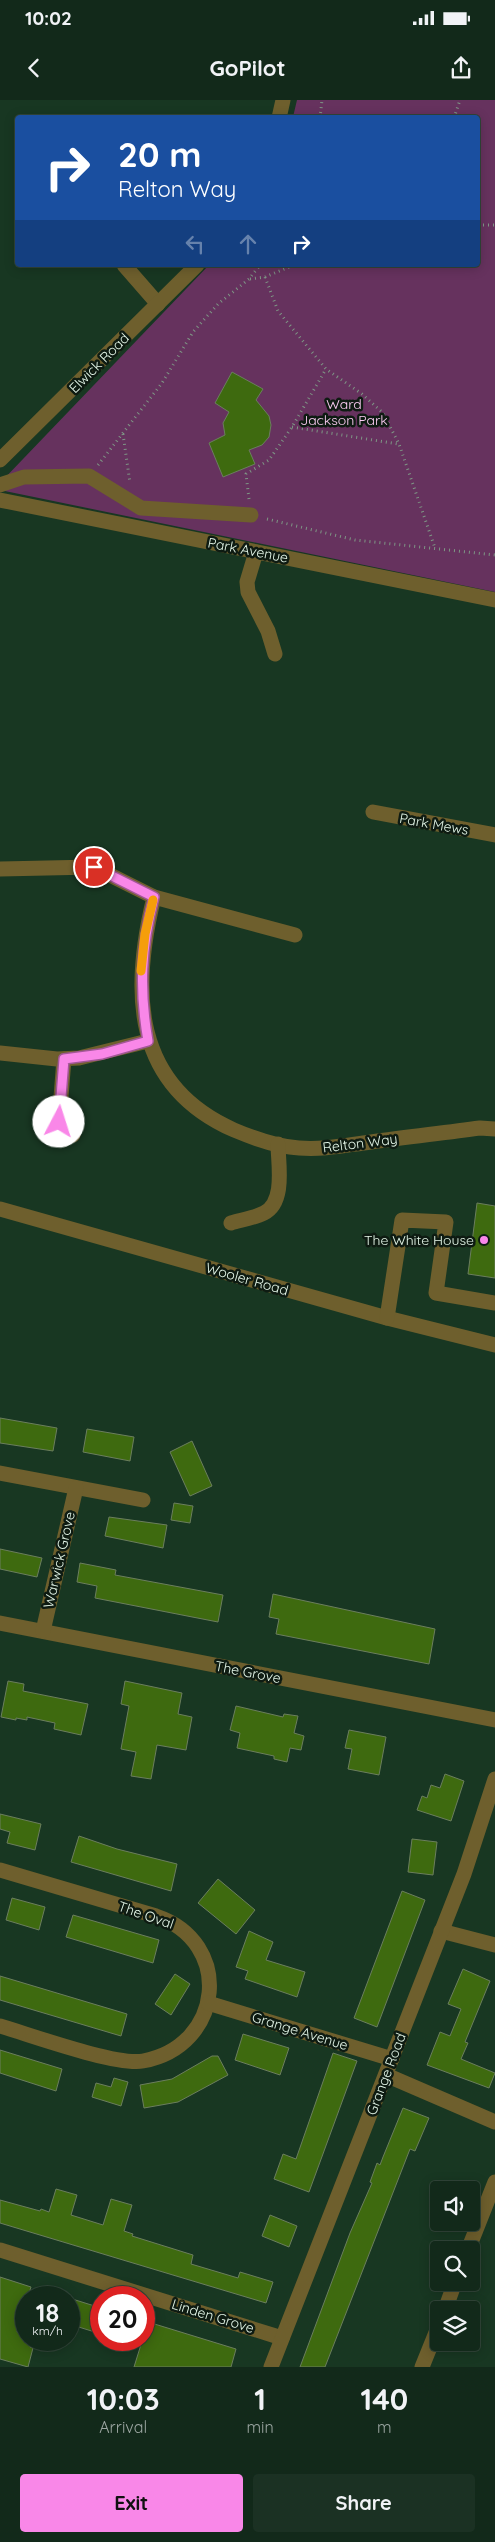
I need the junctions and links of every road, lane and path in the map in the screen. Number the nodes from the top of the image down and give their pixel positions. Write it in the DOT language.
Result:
graph roads {
  1 [pos="283,100"];
  2 [pos="322,100"];
  3 [pos="460,100"];
  4 [pos="280,115"];
  5 [pos="320,115"];
  6 [pos="455,115"];
  7 [pos="480,225"];
  8 [pos="495,225"];
  9 [pos="126,267"];
  10 [pos="195,267"];
  11 [pos="258,267"];
  12 [pos="289,267"];
  13 [pos="265,277"];
  14 [pos="249,279"];
  15 [pos="158,304"];
  16 [pos="326,369"];
  17 [pos="292,427"];
  18 [pos="123,434"];
  19 [pos="398,444"];
  20 [pos="0,460"];
  21 [pos="89,476"];
  22 [pos="0,485"];
  23 [pos="0,500"];
  24 [pos="133,503"];
  25 [pos="251,515"];
  26 [pos="435,548"];
  27 [pos="256,552"];
  28 [pos="495,555"];
  29 [pos="495,600"];
  30 [pos="275,654"];
  31 [pos="373,812"];
  32 [pos="495,835"];
  33 [pos="0,869"];
  34 [pos="154,897"];
  35 [pos="295,935"];
  36 [pos="148,1041"];
  37 [pos="0,1053"];
  38 [pos="64,1059"];
  39 [pos="495,1129"];
  40 [pos="72,1135"];
  41 [pos="278,1144"];
  42 [pos="0,1209"];
  43 [pos="231,1223"];
  44 [pos="495,1303"];
  45 [pos="387,1318"];
  46 [pos="495,1345"];
  47 [pos="0,1474"];
  48 [pos="76,1488"];
  49 [pos="143,1500"];
  50 [pos="0,1623"];
  51 [pos="43,1631"];
  52 [pos="495,1720"];
  53 [pos="495,1779"];
  54 [pos="0,1870"];
  55 [pos="441,1931"];
  56 [pos="495,1945"];
  57 [pos="208,2003"];
  58 [pos="0,2026"];
  59 [pos="392,2059"];
  60 [pos="386,2075"];
  61 [pos="495,2122"];
  62 [pos="495,2182"];
  63 [pos="472,2241"];
  64 [pos="0,2250"];
  65 [pos="282,2338"];
  66 [pos="430,2347"];
  67 [pos="271,2367"];
  68 [pos="422,2367"];
  1 -- 4 [label="street"];
  2 -- 5 [label="path"];
  3 -- 6 [label="path"];
  7 -- 8 [label="path"];
  9 -- 15 [label="street"];
  10 -- 15 [label="street, Elwick Road"];
  11 -- 14 [label="path"];
  12 -- 13 [label="path"];
  13 -- 14 [label="path"];
  13 -- 16 [label="path"];
  14 -- 18 [label="path"];
  15 -- 20 [label="street, Elwick Road"];
  16 -- 17 [label="path"];
  16 -- 19 [label="path"];
  17 -- 19 [label="path"];
  17 -- 25 [label="path"];
  18 -- 21 [label="path"];
  18 -- 24 [label="path"];
  19 -- 26 [label="path"];
  21 -- 22 [label="street"];
  21 -- 24 [label="street"];
  23 -- 27 [label="street, Park Avenue"];
  24 -- 25 [label="street"];
  25 -- 26 [label="path"];
  26 -- 28 [label="path"];
  27 -- 29 [label="street, Park Avenue"];
  27 -- 30 [label="street"];
  31 -- 32 [label="street, Park Mews"];
  33 -- 34 [label="street"];
  34 -- 35 [label="street"];
  34 -- 36 [label="street, Relton Way"];
  36 -- 38 [label="street"];
  36 -- 41 [label="street, Relton Way"];
  37 -- 38 [label="street"];
  38 -- 40 [label="street"];
  39 -- 41 [label="street, Relton Way"];
  41 -- 43 [label="street"];
  42 -- 45 [label="street, Wooler Road"];
  44 -- 45 [label="street"];
  45 -- 46 [label="street, Wooler Road"];
  47 -- 48 [label="street"];
  48 -- 49 [label="street"];
  48 -- 51 [label="street, Warwick Grove"];
  50 -- 51 [label="street, The Grove"];
  51 -- 52 [label="street, The Grove"];
  53 -- 55 [label="street, Grange Road"];
  54 -- 57 [label="street, The Oval"];
  55 -- 56 [label="street"];
  55 -- 59 [label="street, Grange Road"];
  57 -- 58 [label="street, The Oval"];
  57 -- 59 [label="street, Grange Avenue"];
  59 -- 60 [label="street, Grange Road"];
  60 -- 61 [label="street"];
  60 -- 65 [label="street, Grange Road"];
  62 -- 63 [label="street"];
  64 -- 65 [label="street, Linden Grove"];
  65 -- 67 [label="street, Grange Road"];
  66 -- 68 [label="street"];
}
